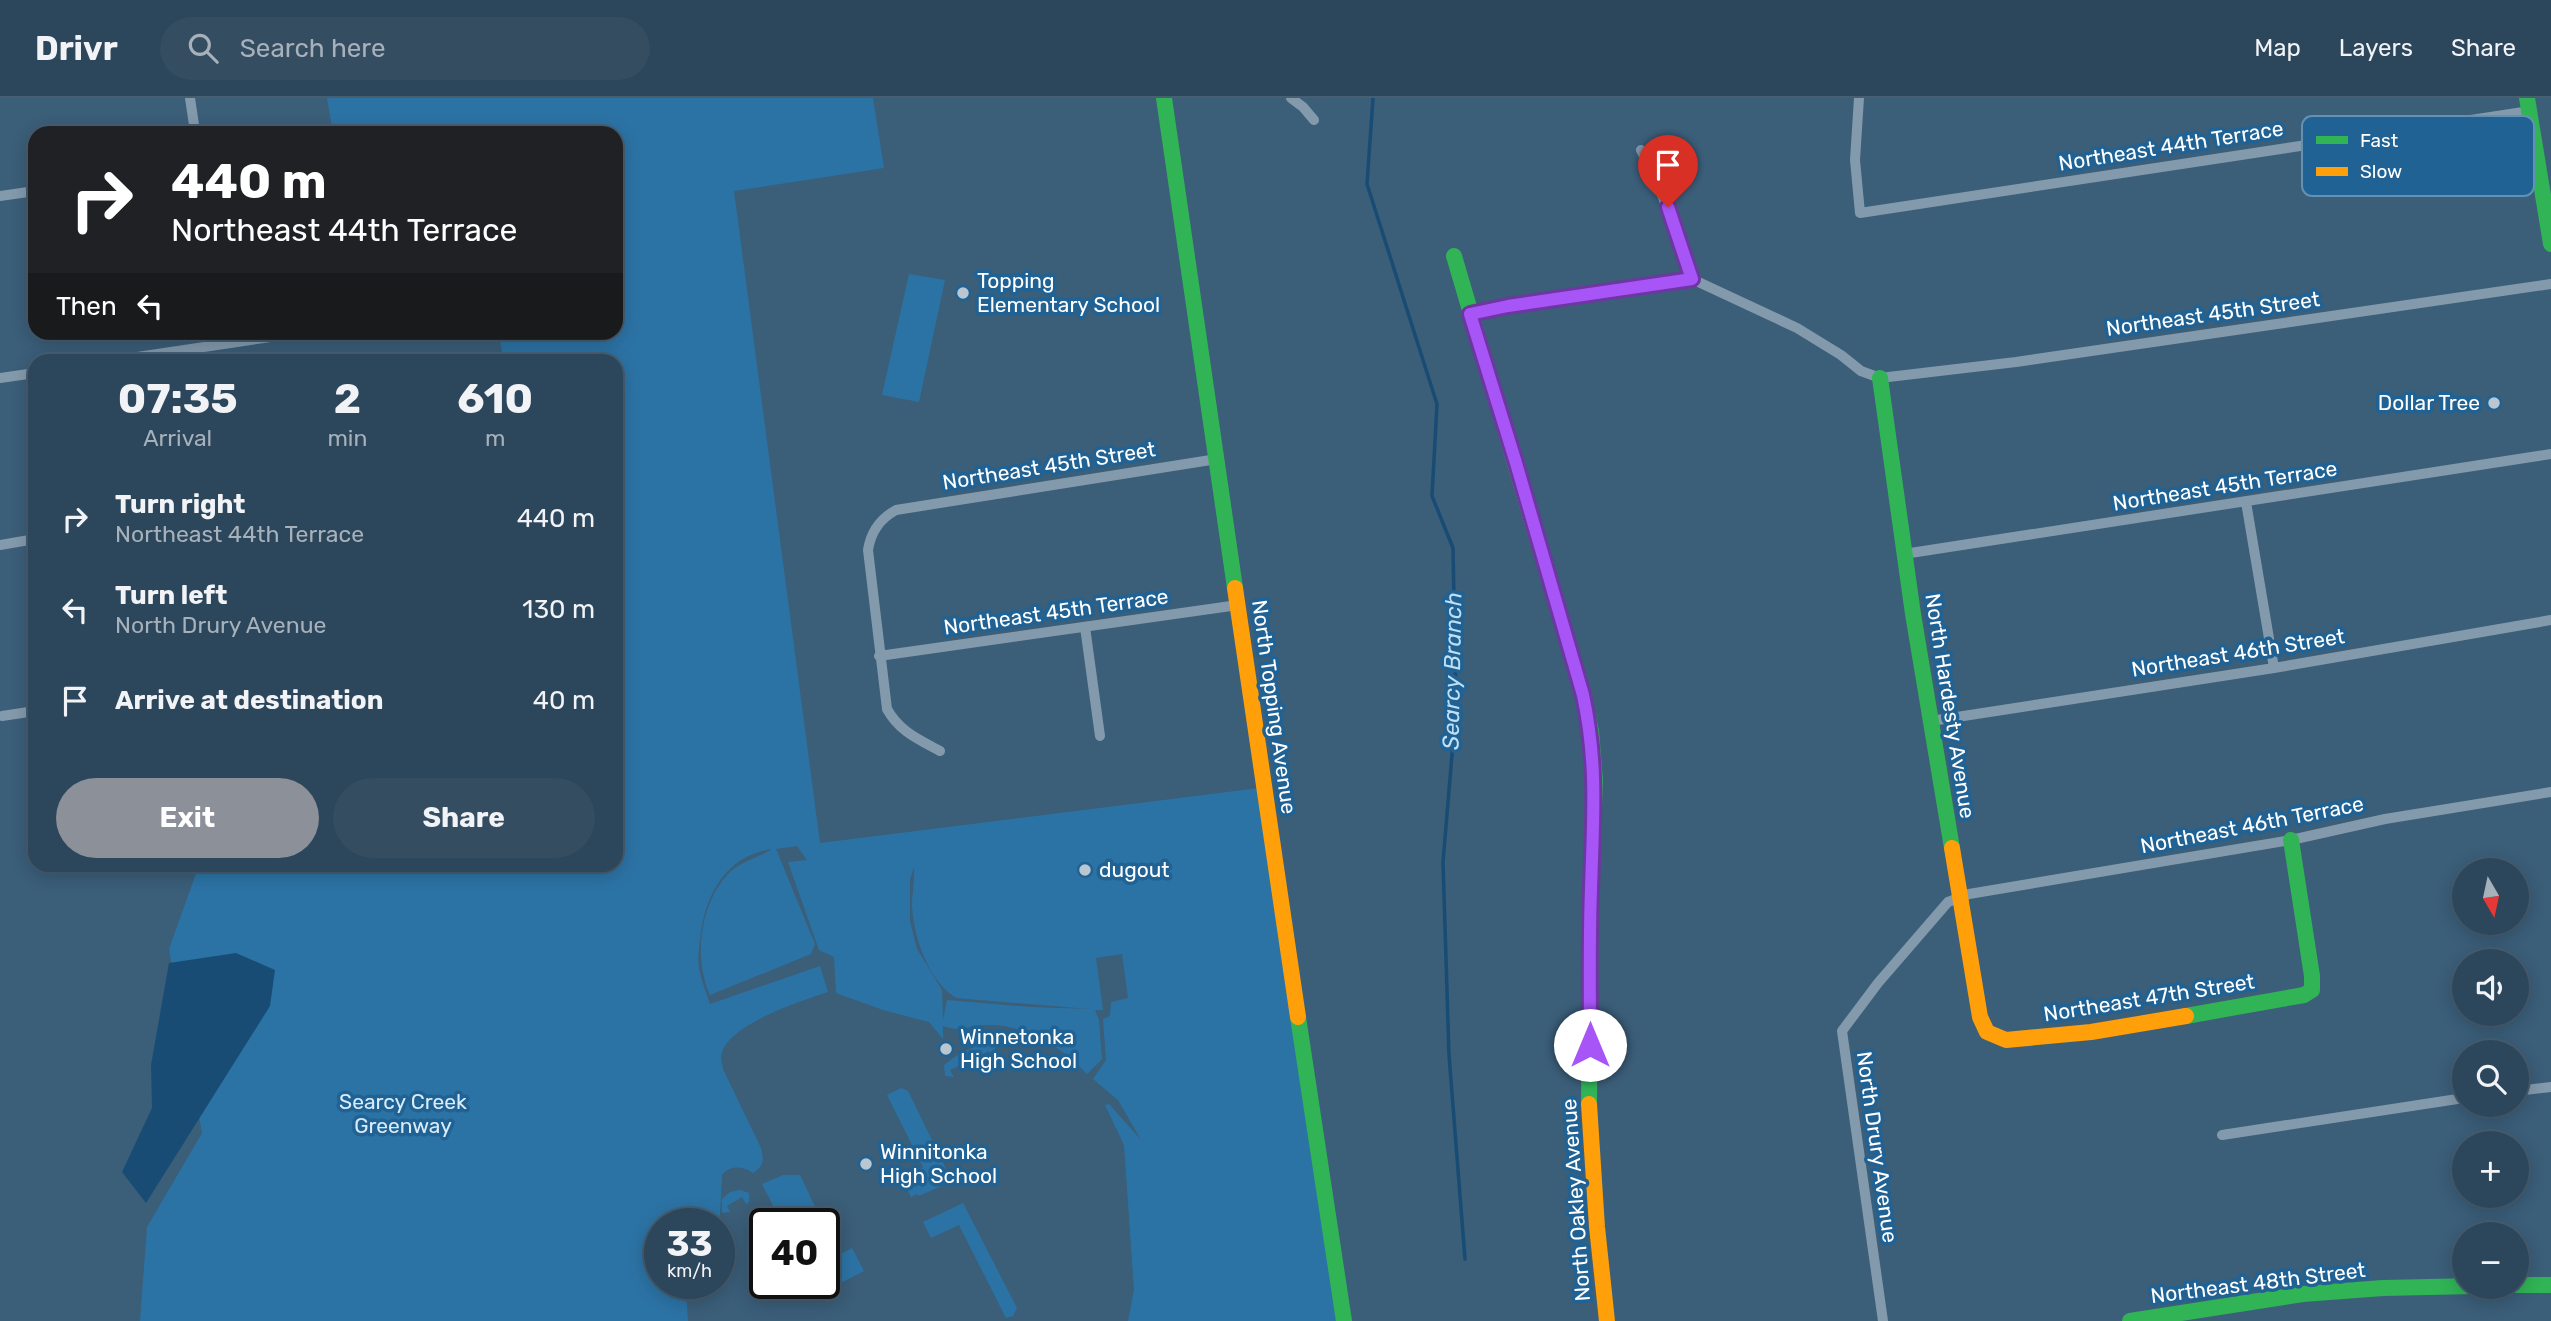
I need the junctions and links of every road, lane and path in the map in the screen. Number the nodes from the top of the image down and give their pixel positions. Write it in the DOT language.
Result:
graph roads {
  1 [pos="190,98"];
  2 [pos="1164,98"];
  3 [pos="1290,98"];
  4 [pos="1859,98"];
  5 [pos="2528,105"];
  6 [pos="2460,116"];
  7 [pos="1314,120"];
  8 [pos="194,126"];
  9 [pos="2534,130"];
  10 [pos="2302,142"];
  11 [pos="1641,150"];
  12 [pos="2546,179"];
  13 [pos="28,192"];
  14 [pos="0,196"];
  15 [pos="2551,244"];
  16 [pos="1454,256"];
  17 [pos="1692,279"];
  18 [pos="2551,284"];
  19 [pos="1470,314"];
  20 [pos="254,340"];
  21 [pos="166,354"];
  22 [pos="28,374"];
  23 [pos="0,378"];
  24 [pos="1880,379"];
  25 [pos="2551,454"];
  26 [pos="1217,459"];
  27 [pos="2246,502"];
  28 [pos="28,540"];
  29 [pos="0,545"];
  30 [pos="1905,554"];
  31 [pos="1238,605"];
  32 [pos="2551,620"];
  33 [pos="1085,627"];
  34 [pos="879,656"];
  35 [pos="2274,668"];
  36 [pos="28,712"];
  37 [pos="2,716"];
  38 [pos="1931,721"];
  39 [pos="1100,736"];
  40 [pos="940,751"];
  41 [pos="2551,792"];
  42 [pos="2291,840"];
  43 [pos="1960,898"];
  44 [pos="1991,1037"];
  45 [pos="2551,1087"];
  46 [pos="2529,1090"];
  47 [pos="2452,1100"];
  48 [pos="2222,1135"];
  49 [pos="2529,1285"];
  50 [pos="2551,1285"];
  51 [pos="2452,1286"];
  52 [pos="1344,1321"];
  53 [pos="1607,1321"];
  54 [pos="1883,1321"];
  55 [pos="2130,1321"];
  1 -- 8 [label="street"];
  2 -- 26 [label="street, North Topping Avenue"];
  3 -- 7 [label="street"];
  4 -- 10 [label="street, Northeast 44th Terrace"];
  5 -- 6 [label="street, Northeast 44th Terrace"];
  9 -- 12 [label="street"];
  11 -- 17 [label="street"];
  12 -- 15 [label="street"];
  13 -- 14 [label="street"];
  16 -- 19 [label="street, North Oakley Avenue"];
  17 -- 19 [label="street"];
  17 -- 24 [label="street"];
  18 -- 24 [label="street, Northeast 45th Street"];
  19 -- 53 [label="street, North Oakley Avenue"];
  20 -- 21 [label="street"];
  22 -- 23 [label="street"];
  24 -- 30 [label="street, North Hardesty Avenue"];
  25 -- 27 [label="street, Northeast 45th Terrace"];
  26 -- 31 [label="street, North Topping Avenue"];
  26 -- 34 [label="street, Northeast 45th Street"];
  27 -- 30 [label="street, Northeast 45th Terrace"];
  27 -- 35 [label="street"];
  28 -- 29 [label="street"];
  30 -- 38 [label="street, North Hardesty Avenue"];
  31 -- 33 [label="street, Northeast 45th Terrace"];
  31 -- 52 [label="street, North Topping Avenue"];
  32 -- 35 [label="street, Northeast 46th Street"];
  33 -- 34 [label="street, Northeast 45th Terrace"];
  33 -- 39 [label="street"];
  34 -- 40 [label="street"];
  35 -- 38 [label="street, Northeast 46th Street"];
  36 -- 37 [label="street"];
  38 -- 43 [label="street, North Hardesty Avenue"];
  41 -- 42 [label="street, Northeast 46th Terrace"];
  42 -- 43 [label="street, Northeast 46th Terrace"];
  42 -- 44 [label="street, Northeast 47th Street"];
  43 -- 44 [label="street, North Hardesty Avenue"];
  43 -- 54 [label="street, North Drury Avenue"];
  45 -- 46 [label="street"];
  47 -- 48 [label="street"];
  49 -- 50 [label="street"];
  51 -- 55 [label="street, Northeast 48th Street"];
}
